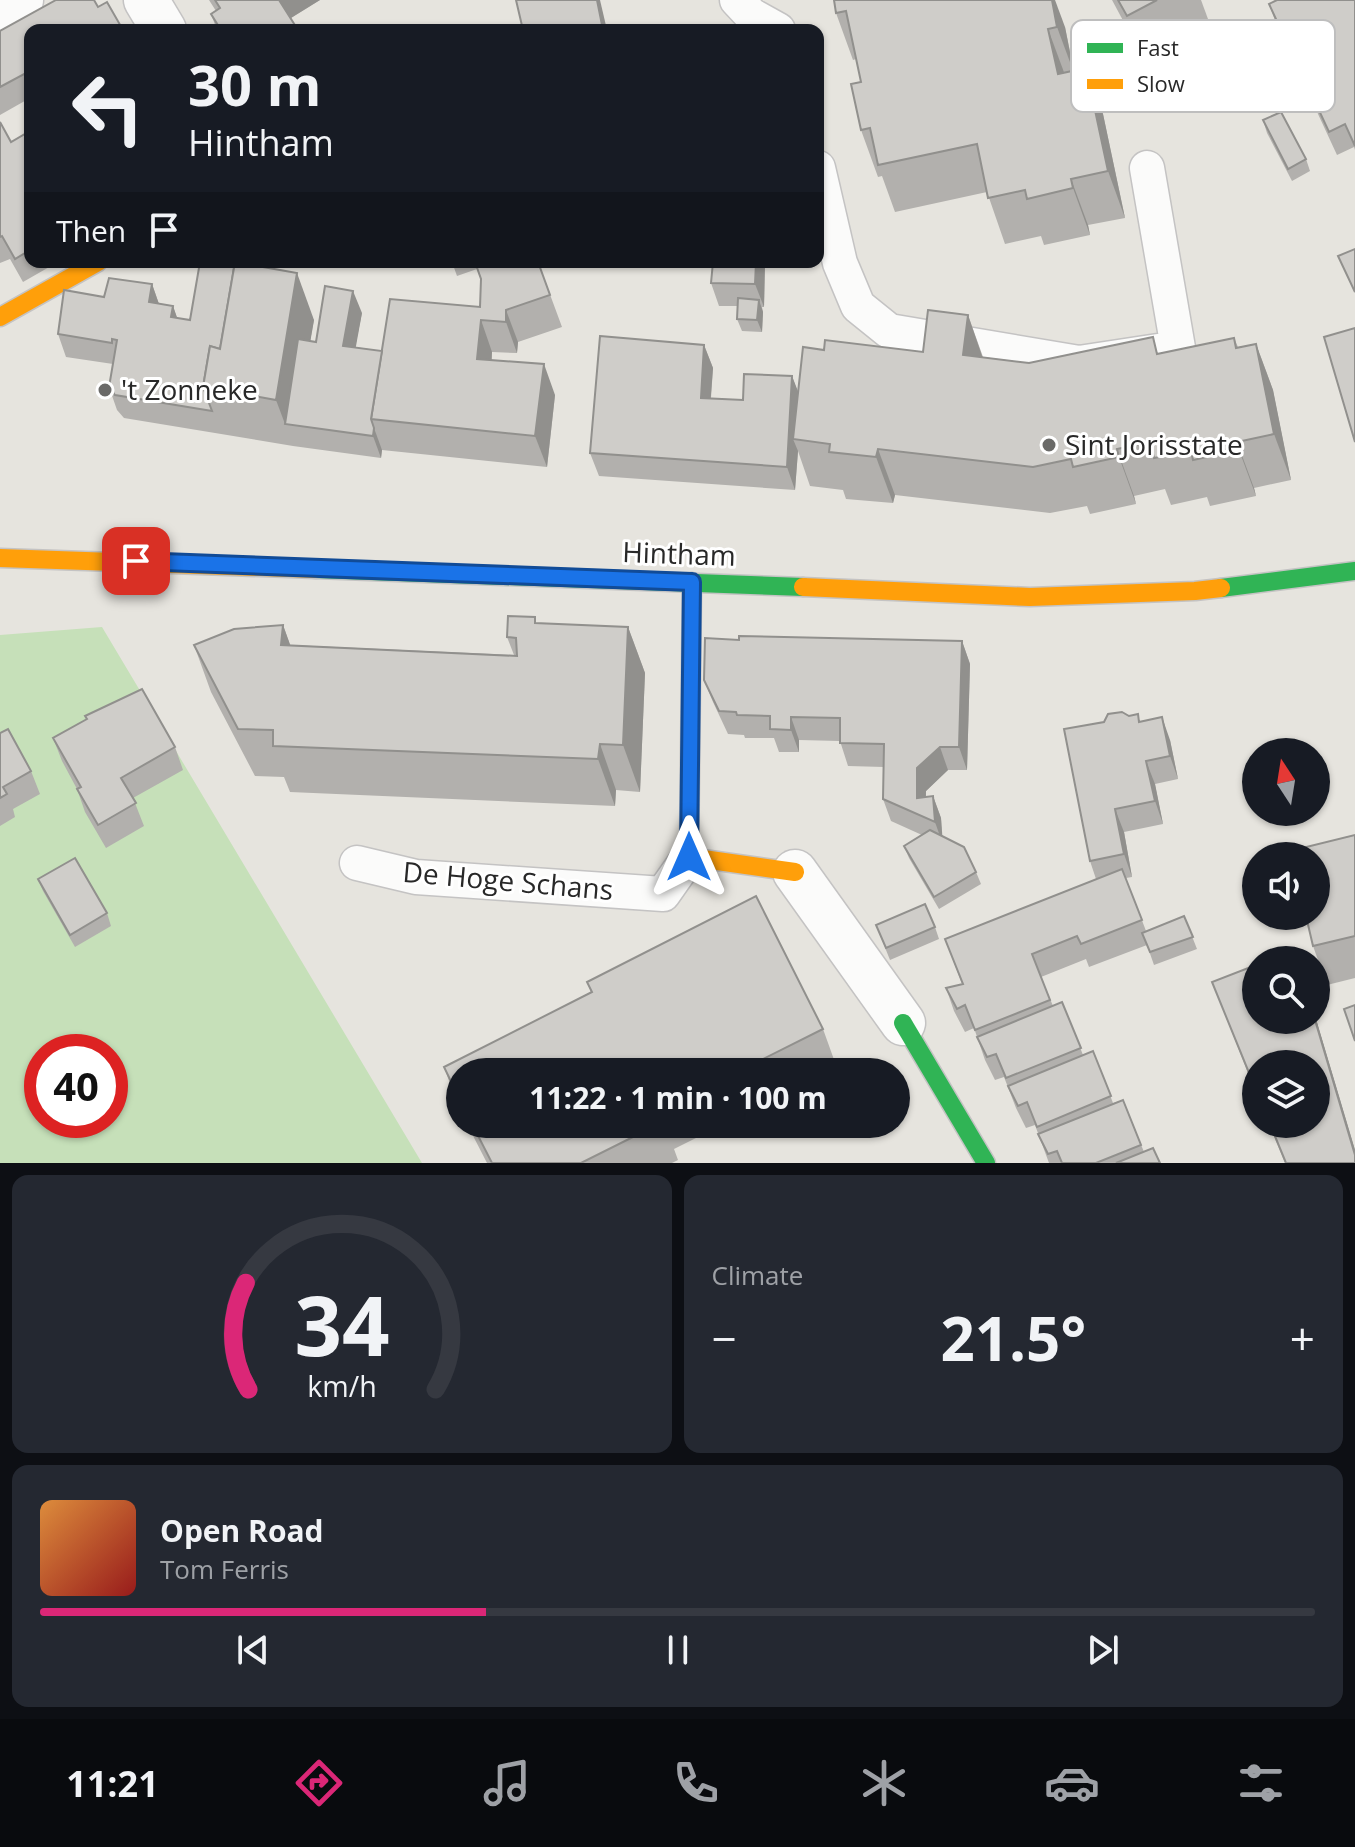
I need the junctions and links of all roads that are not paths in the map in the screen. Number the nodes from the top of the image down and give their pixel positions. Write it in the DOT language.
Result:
graph roads {
  1 [pos="21,0"];
  2 [pos="146,0"];
  3 [pos="737,0"];
  4 [pos="0,12"];
  5 [pos="160,24"];
  6 [pos="767,24"];
  7 [pos="1147,168"];
  8 [pos="824,194"];
  9 [pos="87,268"];
  10 [pos="0,317"];
  11 [pos="0,558"];
  12 [pos="1355,571"];
  13 [pos="692,582"];
  14 [pos="689,857"];
  15 [pos="357,863"];
  16 [pos="795,872"];
  17 [pos="903,1023"];
  18 [pos="986,1163"];
  1 -- 4 [label="street"];
  2 -- 5 [label="street"];
  3 -- 6 [label="lane"];
  7 -- 8 [label="lane"];
  9 -- 10 [label="street"];
  11 -- 13 [label="street, Hintham"];
  12 -- 13 [label="street, Hintham"];
  13 -- 14 [label="street"];
  14 -- 15 [label="lane, De Hoge Schans"];
  14 -- 16 [label="street"];
  16 -- 17 [label="street"];
  17 -- 18 [label="street"];
}
